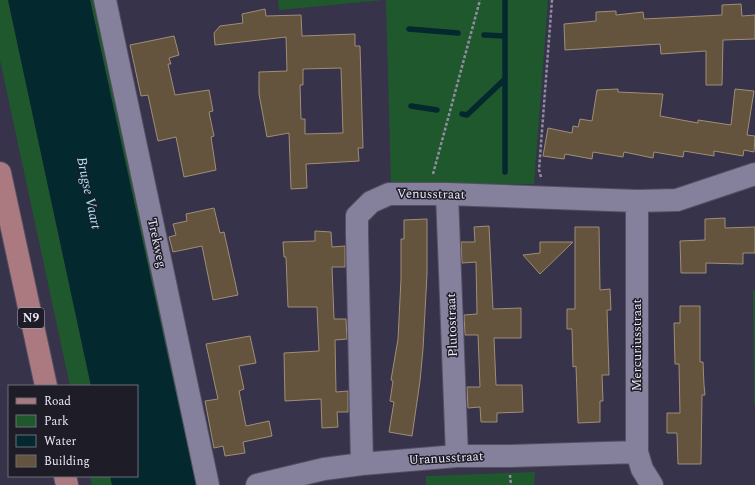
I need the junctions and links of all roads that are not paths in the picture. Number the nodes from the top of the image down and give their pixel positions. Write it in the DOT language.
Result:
graph roads {
  1 [pos="105,0"];
  2 [pos="0,172"];
  3 [pos="755,174"];
  4 [pos="437,194"];
  5 [pos="637,201"];
  6 [pos="46,385"];
  7 [pos="637,452"];
  8 [pos="456,456"];
  9 [pos="362,464"];
  10 [pos="208,485"];
  11 [pos="257,485"];
  12 [pos="652,485"];
  1 -- 10 [label="street, Trekweg"];
  2 -- 6 [label="main road, N9"];
  3 -- 5 [label="street, Venusstraat"];
  4 -- 5 [label="street, Venusstraat"];
  4 -- 8 [label="street, Plutostraat"];
  4 -- 9 [label="street, Venusstraat"];
  5 -- 7 [label="street, Mercuriusstraat"];
  7 -- 8 [label="street, Uranusstraat"];
  7 -- 12 [label="street, Mercuriusstraat"];
  8 -- 9 [label="street, Uranusstraat"];
  9 -- 11 [label="street, Uranusstraat"];
}
